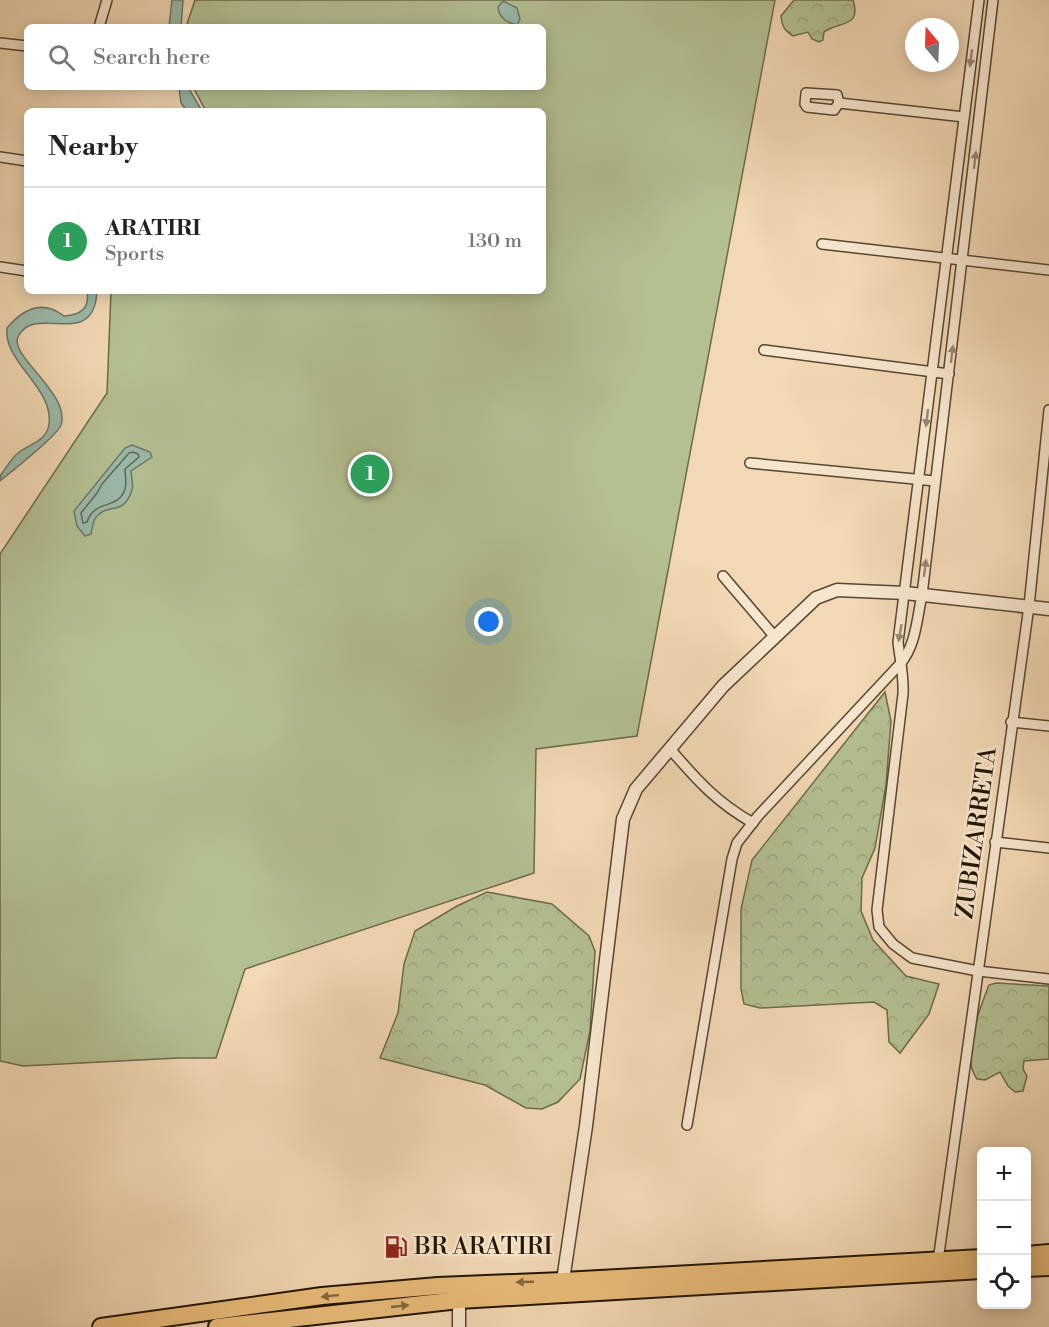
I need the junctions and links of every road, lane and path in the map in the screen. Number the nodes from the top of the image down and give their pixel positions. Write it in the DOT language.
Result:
graph roads {
  1 [pos="107,0"];
  2 [pos="979,0"];
  3 [pos="993,0"];
  4 [pos="100,24"];
  5 [pos="0,43"];
  6 [pos="24,46"];
  7 [pos="839,103"];
  8 [pos="964,117"];
  9 [pos="0,157"];
  10 [pos="24,161"];
  11 [pos="822,244"];
  12 [pos="947,260"];
  13 [pos="963,262"];
  14 [pos="0,267"];
  15 [pos="1049,270"];
  16 [pos="24,271"];
  17 [pos="764,350"];
  18 [pos="932,372"];
  19 [pos="949,374"];
  20 [pos="1049,410"];
  21 [pos="750,463"];
  22 [pos="920,478"];
  23 [pos="935,481"];
  24 [pos="723,576"];
  25 [pos="905,593"];
  26 [pos="921,595"];
  27 [pos="1029,606"];
  28 [pos="1049,609"];
  29 [pos="775,637"];
  30 [pos="900,664"];
  31 [pos="1011,722"];
  32 [pos="1049,726"];
  33 [pos="670,749"];
  34 [pos="753,823"];
  35 [pos="995,842"];
  36 [pos="1049,848"];
  37 [pos="978,971"];
  38 [pos="1049,979"];
  39 [pos="687,1125"];
  40 [pos="1049,1253"];
  41 [pos="1031,1255"];
  42 [pos="977,1258"];
  43 [pos="938,1261"];
  44 [pos="1049,1267"];
  45 [pos="1031,1268"];
  46 [pos="977,1270"];
  47 [pos="562,1287"];
  48 [pos="459,1300"];
  49 [pos="101,1327"];
  50 [pos="217,1327"];
  51 [pos="459,1327"];
  1 -- 4 [label="street"];
  2 -- 8 [label="street, one-way"];
  13 -- 3 [label="street, one-way"];
  5 -- 6 [label="street"];
  7 -- 8 [label="street"];
  8 -- 12 [label="street"];
  9 -- 10 [label="street"];
  11 -- 12 [label="street"];
  12 -- 13 [label="street"];
  12 -- 18 [label="street"];
  13 -- 15 [label="street"];
  19 -- 13 [label="street, one-way"];
  14 -- 16 [label="street"];
  17 -- 18 [label="street"];
  18 -- 19 [label="street"];
  18 -- 22 [label="street, one-way"];
  19 -- 23 [label="street"];
  20 -- 27 [label="street, ZUBIZARRETA"];
  21 -- 22 [label="street"];
  22 -- 23 [label="street"];
  22 -- 25 [label="street"];
  26 -- 23 [label="street, one-way"];
  24 -- 29 [label="street"];
  25 -- 26 [label="street"];
  25 -- 29 [label="street"];
  25 -- 30 [label="street, one-way"];
  26 -- 27 [label="street"];
  26 -- 30 [label="street"];
  27 -- 28 [label="street"];
  27 -- 31 [label="street, ZUBIZARRETA"];
  29 -- 33 [label="street"];
  30 -- 34 [label="street"];
  30 -- 37 [label="street"];
  31 -- 32 [label="street"];
  31 -- 35 [label="street, ZUBIZARRETA"];
  33 -- 34 [label="street"];
  33 -- 47 [label="street"];
  34 -- 39 [label="street"];
  35 -- 36 [label="street"];
  35 -- 37 [label="street, ZUBIZARRETA"];
  37 -- 38 [label="street"];
  37 -- 43 [label="street, ZUBIZARRETA"];
  40 -- 41 [label="highway"];
  42 -- 43 [label="highway"];
  43 -- 47 [label="highway"];
  44 -- 45 [label="highway"];
  46 -- 47 [label="highway"];
  47 -- 48 [label="highway"];
  47 -- 49 [label="highway, one-way"];
  50 -- 48 [label="highway, one-way"];
  48 -- 51 [label="street"];
}
